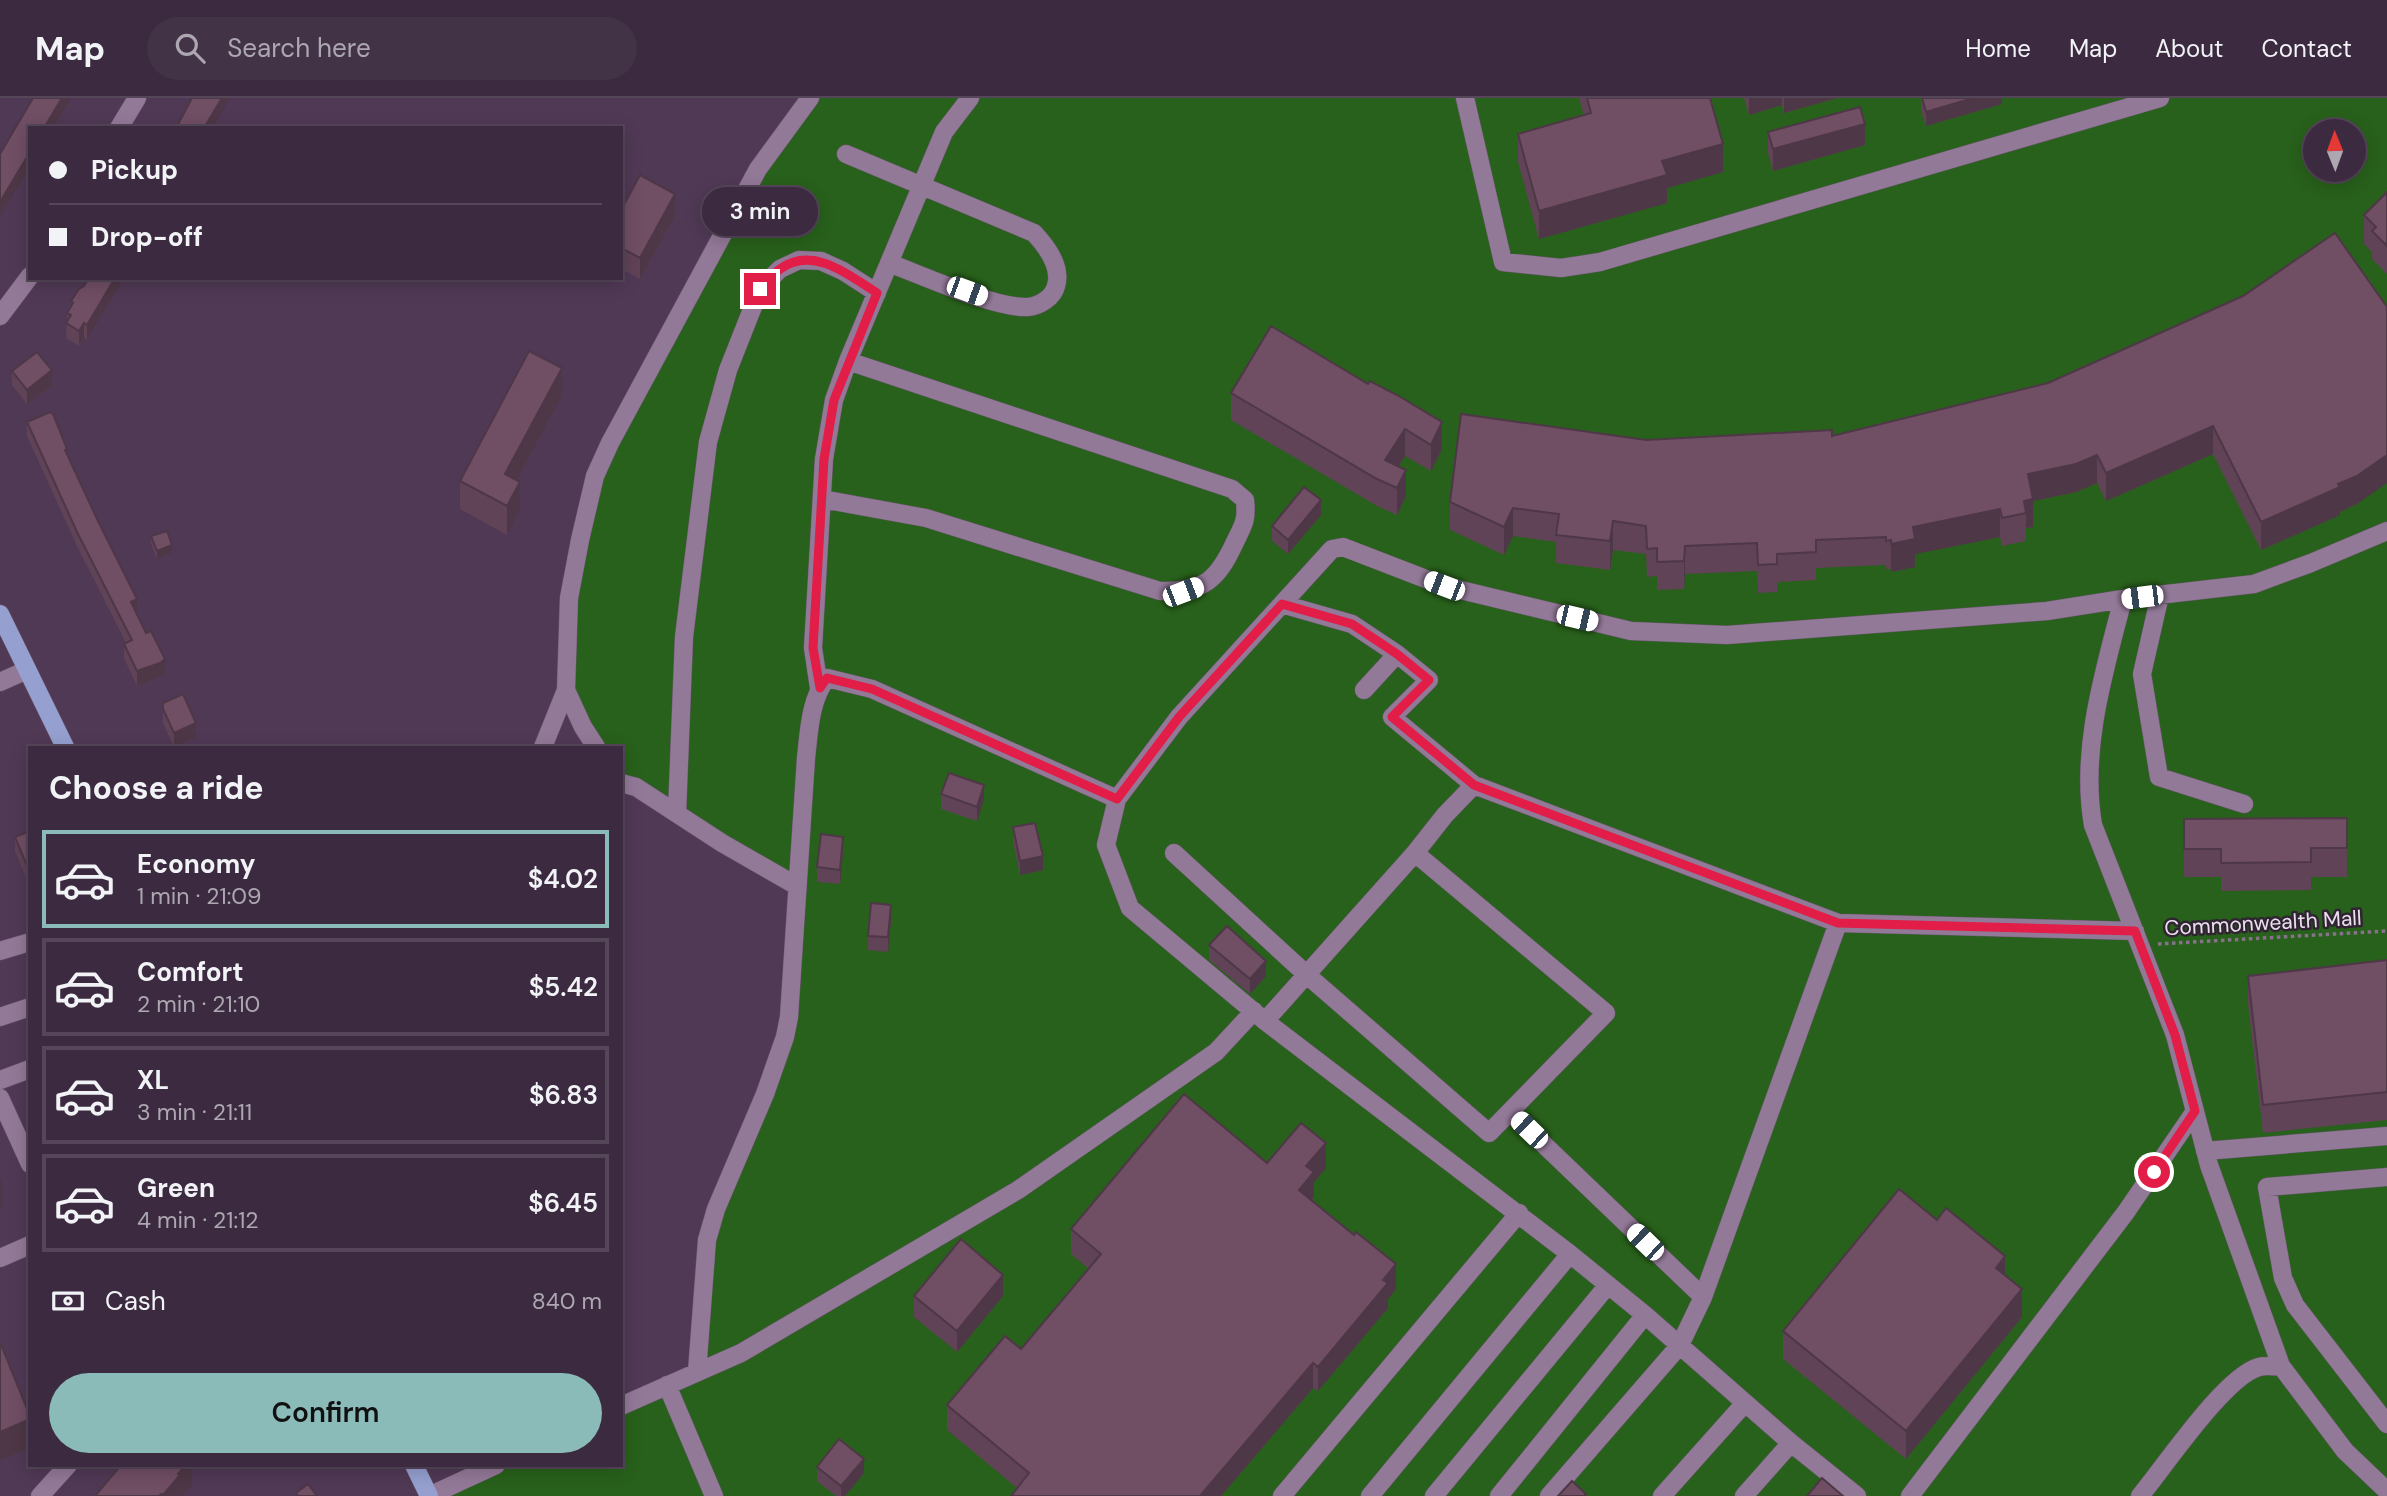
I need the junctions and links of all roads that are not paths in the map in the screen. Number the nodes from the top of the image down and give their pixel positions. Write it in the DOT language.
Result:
graph roads {
  1 [pos="137,98"];
  2 [pos="810,98"];
  3 [pos="970,98"];
  4 [pos="1465,98"];
  5 [pos="2160,98"];
  6 [pos="120,126"];
  7 [pos="846,154"];
  8 [pos="922,185"];
  9 [pos="889,264"];
  10 [pos="28,279"];
  11 [pos="877,293"];
  12 [pos="0,316"];
  13 [pos="848,361"];
  14 [pos="822,499"];
  15 [pos="2387,531"];
  16 [pos="2160,595"];
  17 [pos="2123,599"];
  18 [pos="1282,604"];
  19 [pos="0,614"];
  20 [pos="1397,654"];
  21 [pos="27,670"];
  22 [pos="0,682"];
  23 [pos="820,688"];
  24 [pos="566,690"];
  25 [pos="1364,690"];
  26 [pos="65,746"];
  27 [pos="543,746"];
  28 [pos="595,746"];
  29 [pos="624,781"];
  30 [pos="1474,785"];
  31 [pos="1117,799"];
  32 [pos="2244,804"];
  33 [pos="677,813"];
  34 [pos="1174,853"];
  35 [pos="1415,853"];
  36 [pos="797,886"];
  37 [pos="1838,923"];
  38 [pos="2138,938"];
  39 [pos="28,943"];
  40 [pos="0,951"];
  41 [pos="1307,975"];
  42 [pos="28,1008"];
  43 [pos="1260,1016"];
  44 [pos="0,1017"];
  45 [pos="28,1070"];
  46 [pos="0,1080"];
  47 [pos="0,1098"];
  48 [pos="2195,1111"];
  49 [pos="1510,1112"];
  50 [pos="2387,1136"];
  51 [pos="2205,1151"];
  52 [pos="28,1160"];
  53 [pos="2387,1177"];
  54 [pos="1519,1213"];
  55 [pos="28,1246"];
  56 [pos="1570,1254"];
  57 [pos="0,1258"];
  58 [pos="1608,1285"];
  59 [pos="1703,1297"];
  60 [pos="1645,1315"];
  61 [pos="1680,1345"];
  62 [pos="2281,1366"];
  63 [pos="697,1372"];
  64 [pos="667,1385"];
  65 [pos="1745,1403"];
  66 [pos="623,1405"];
  67 [pos="2387,1424"];
  68 [pos="1791,1443"];
  69 [pos="66,1467"];
  70 [pos="415,1467"];
  71 [pos="492,1467"];
  72 [pos="2387,1491"];
  73 [pos="40,1496"];
  74 [pos="429,1496"];
  75 [pos="714,1496"];
  76 [pos="1282,1496"];
  77 [pos="1370,1496"];
  78 [pos="1434,1496"];
  79 [pos="1499,1496"];
  80 [pos="1549,1496"];
  81 [pos="1662,1496"];
  82 [pos="1744,1496"];
  83 [pos="1857,1496"];
  84 [pos="1910,1496"];
  85 [pos="2140,1496"];
  1 -- 6 [label="street"];
  2 -- 24 [label="street"];
  3 -- 8 [label="street"];
  4 -- 5 [label="street"];
  7 -- 8 [label="street"];
  8 -- 9 [label="street"];
  8 -- 9 [label="street"];
  9 -- 11 [label="street"];
  10 -- 12 [label="street"];
  11 -- 13 [label="street"];
  11 -- 33 [label="street"];
  13 -- 14 [label="street"];
  13 -- 14 [label="street"];
  14 -- 23 [label="street"];
  15 -- 16 [label="street"];
  16 -- 17 [label="street"];
  16 -- 32 [label="street"];
  17 -- 18 [label="street"];
  17 -- 38 [label="street"];
  18 -- 20 [label="street"];
  18 -- 31 [label="street"];
  19 -- 21 [label="main road"];
  20 -- 25 [label="street"];
  20 -- 30 [label="street"];
  21 -- 22 [label="street"];
  21 -- 26 [label="main road"];
  23 -- 31 [label="street"];
  23 -- 36 [label="street"];
  24 -- 27 [label="street"];
  24 -- 28 [label="street"];
  29 -- 33 [label="street"];
  30 -- 35 [label="street"];
  30 -- 37 [label="street"];
  31 -- 43 [label="street"];
  33 -- 36 [label="street"];
  34 -- 41 [label="street"];
  35 -- 41 [label="street"];
  35 -- 49 [label="street"];
  36 -- 63 [label="street"];
  37 -- 38 [label="street"];
  37 -- 59 [label="street"];
  38 -- 48 [label="street"];
  39 -- 40 [label="street"];
  41 -- 43 [label="street"];
  41 -- 49 [label="street"];
  42 -- 44 [label="street"];
  43 -- 54 [label="street"];
  43 -- 63 [label="street"];
  45 -- 46 [label="street"];
  47 -- 52 [label="street"];
  48 -- 51 [label="street"];
  48 -- 84 [label="street"];
  49 -- 59 [label="street"];
  50 -- 51 [label="street"];
  51 -- 62 [label="street"];
  53 -- 67 [label="street"];
  54 -- 56 [label="street"];
  54 -- 76 [label="street"];
  55 -- 57 [label="street"];
  56 -- 58 [label="street"];
  56 -- 77 [label="street"];
  58 -- 60 [label="street"];
  58 -- 78 [label="street"];
  59 -- 61 [label="street"];
  60 -- 61 [label="street"];
  60 -- 79 [label="street"];
  61 -- 65 [label="street"];
  61 -- 80 [label="street"];
  62 -- 72 [label="street"];
  62 -- 85 [label="street"];
  63 -- 64 [label="street"];
  64 -- 66 [label="street"];
  64 -- 75 [label="street"];
  65 -- 68 [label="street"];
  65 -- 81 [label="street"];
  68 -- 82 [label="street"];
  68 -- 83 [label="street"];
  69 -- 73 [label="street"];
  70 -- 74 [label="main road"];
  71 -- 74 [label="street"];
}
